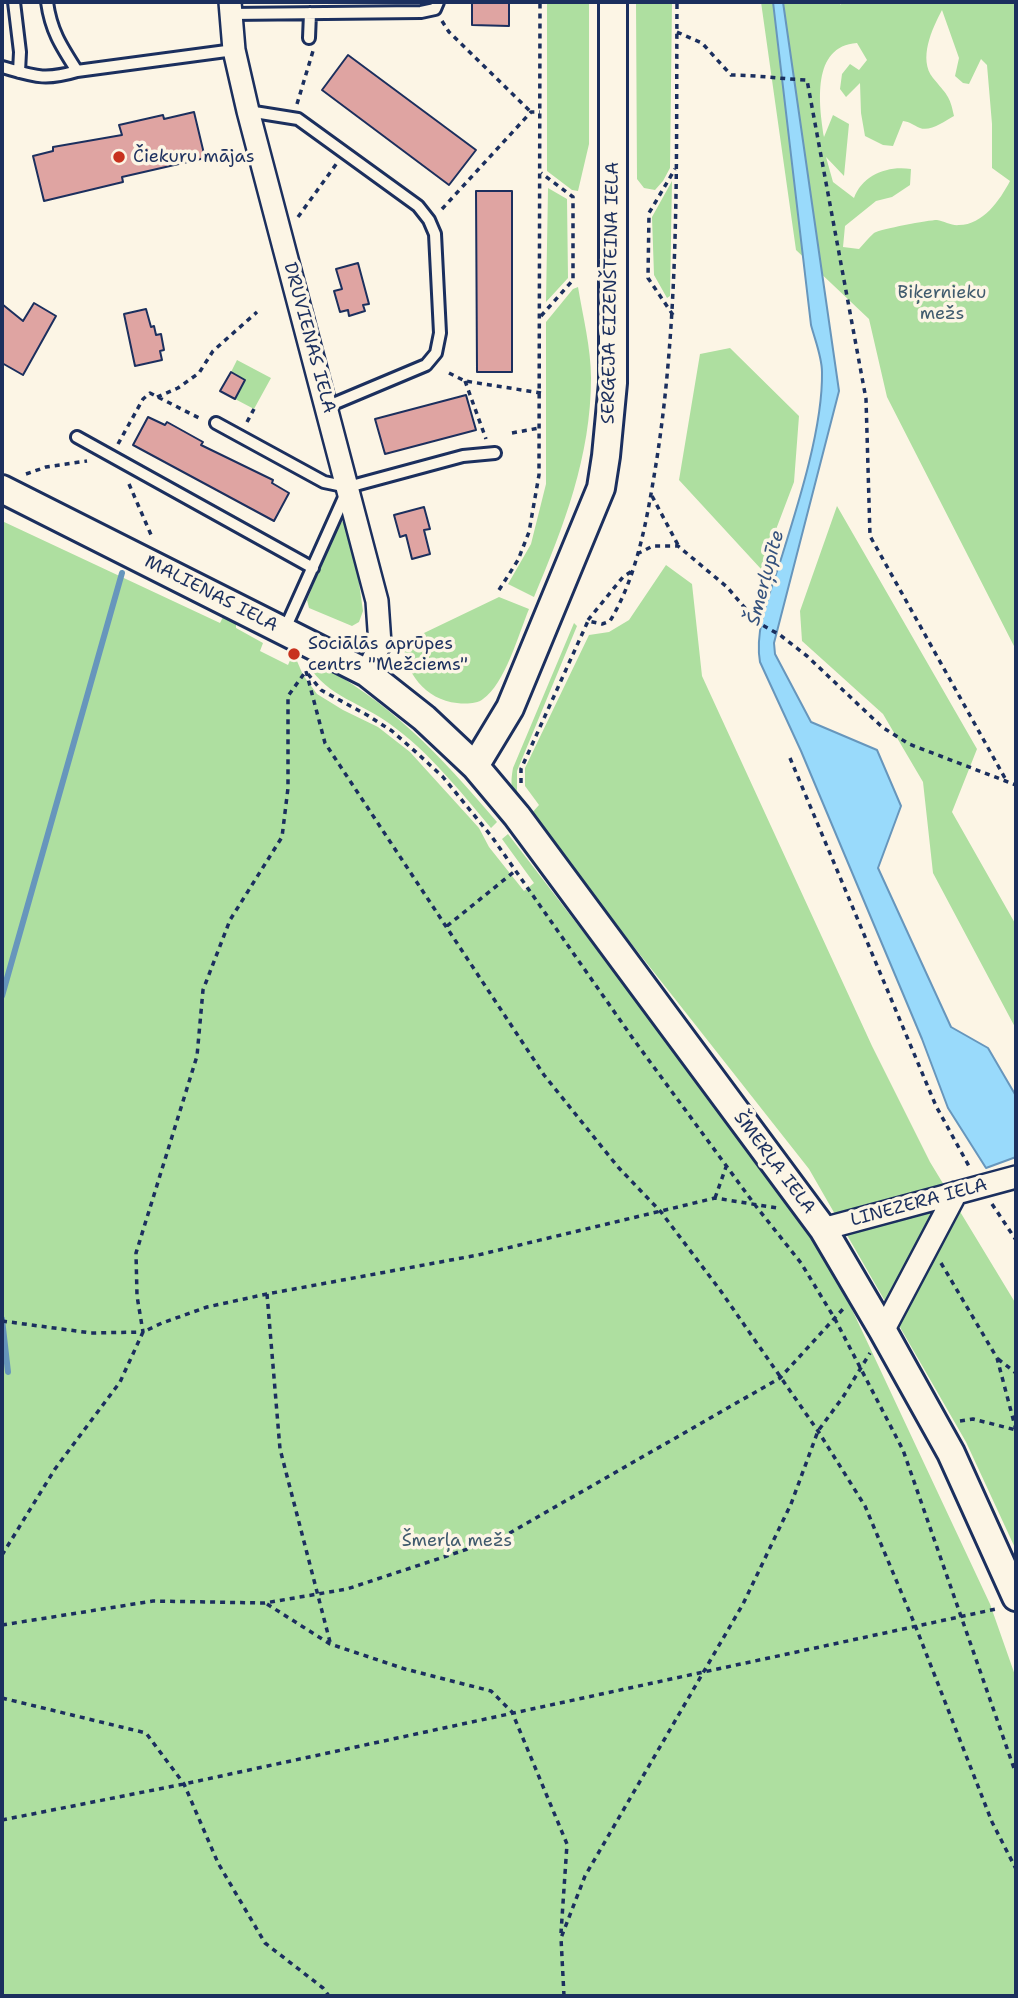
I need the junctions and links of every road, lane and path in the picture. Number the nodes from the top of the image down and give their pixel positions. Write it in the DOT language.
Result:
graph roads {
  1 [pos="13,2"];
  2 [pos="47,2"];
  3 [pos="540,2"];
  4 [pos="613,2"];
  5 [pos="436,5"];
  6 [pos="230,8"];
  7 [pos="310,13"];
  8 [pos="677,32"];
  9 [pos="309,38"];
  10 [pos="234,50"];
  11 [pos="2,67"];
  12 [pos="77,71"];
  13 [pos="19,72"];
  14 [pos="295,109"];
  15 [pos="248,111"];
  16 [pos="531,112"];
  17 [pos="540,112"];
  18 [pos="345,153"];
  19 [pos="676,167"];
  20 [pos="540,172"];
  21 [pos="442,209"];
  22 [pos="282,239"];
  23 [pos="257,312"];
  24 [pos="673,315"];
  25 [pos="540,318"];
  26 [pos="449,373"];
  27 [pos="465,381"];
  28 [pos="541,393"];
  29 [pos="157,397"];
  30 [pos="326,407"];
  31 [pos="216,423"];
  32 [pos="539,428"];
  33 [pos="512,433"];
  34 [pos="77,437"];
  35 [pos="486,440"];
  36 [pos="495,453"];
  37 [pos="115,460"];
  38 [pos="11,483"];
  39 [pos="348,487"];
  40 [pos="652,494"];
  41 [pos="153,539"];
  42 [pos="678,546"];
  43 [pos="637,554"];
  44 [pos="313,568"];
  45 [pos="633,570"];
  46 [pos="499,590"];
  47 [pos="588,621"];
  48 [pos="284,631"];
  49 [pos="304,664"];
  50 [pos="306,671"];
  51 [pos="367,673"];
  52 [pos="790,758"];
  53 [pos="475,765"];
  54 [pos="1006,780"];
  55 [pos="1016,785"];
  56 [pos="515,871"];
  57 [pos="447,926"];
  58 [pos="727,1166"];
  59 [pos="1016,1177"];
  60 [pos="980,1187"];
  61 [pos="956,1193"];
  62 [pos="715,1198"];
  63 [pos="755,1205"];
  64 [pos="661,1212"];
  65 [pos="822,1229"];
  66 [pos="1016,1240"];
  67 [pos="930,1243"];
  68 [pos="267,1294"];
  69 [pos="851,1299"];
  70 [pos="835,1319"];
  71 [pos="2,1321"];
  72 [pos="883,1331"];
  73 [pos="143,1332"];
  74 [pos="997,1358"];
  75 [pos="860,1369"];
  76 [pos="1016,1373"];
  77 [pos="780,1378"];
  78 [pos="935,1425"];
  79 [pos="1016,1430"];
  80 [pos="818,1431"];
  81 [pos="2,1555"];
  82 [pos="316,1594"];
  83 [pos="1009,1602"];
  84 [pos="265,1603"];
  85 [pos="962,1615"];
  86 [pos="2,1625"];
  87 [pos="915,1625"];
  88 [pos="331,1644"];
  89 [pos="707,1670"];
  90 [pos="2,1698"];
  91 [pos="512,1712"];
  92 [pos="1016,1774"];
  93 [pos="184,1784"];
  94 [pos="2,1820"];
  95 [pos="1016,1870"];
  96 [pos="561,1938"];
  97 [pos="329,1996"];
  98 [pos="564,1996"];
  1 -- 13 [label="lane"];
  2 -- 12 [label="lane"];
  3 -- 17 [label="path"];
  4 -- 53 [label="street, SERGEJA EIZENŠTEINA IELA"];
  5 -- 7 [label="lane"];
  5 -- 16 [label="path"];
  6 -- 7 [label="lane"];
  6 -- 10 [label="street, DRUVIENAS IELA"];
  7 -- 9 [label="lane"];
  8 -- 54 [label="path"];
  9 -- 14 [label="path"];
  10 -- 12 [label="lane"];
  10 -- 15 [label="street, DRUVIENAS IELA"];
  11 -- 13 [label="lane"];
  12 -- 13 [label="lane"];
  15 -- 18 [label="lane"];
  15 -- 22 [label="street, DRUVIENAS IELA"];
  16 -- 17 [label="path"];
  16 -- 21 [label="path"];
  17 -- 20 [label="path"];
  18 -- 22 [label="path"];
  18 -- 30 [label="lane"];
  19 -- 24 [label="path"];
  20 -- 25 [label="path"];
  20 -- 25 [label="path"];
  22 -- 30 [label="street, DRUVIENAS IELA"];
  23 -- 29 [label="path"];
  25 -- 28 [label="path"];
  26 -- 27 [label="path"];
  27 -- 28 [label="path"];
  27 -- 35 [label="path"];
  28 -- 32 [label="path"];
  29 -- 31 [label="path"];
  29 -- 37 [label="path"];
  30 -- 39 [label="street, DRUVIENAS IELA"];
  31 -- 39 [label="lane"];
  32 -- 33 [label="path"];
  32 -- 46 [label="path"];
  34 -- 37 [label="lane"];
  36 -- 39 [label="lane"];
  37 -- 38 [label="path"];
  37 -- 41 [label="path"];
  37 -- 44 [label="lane"];
  38 -- 48 [label="street, MALIENAS IELA"];
  39 -- 44 [label="lane"];
  39 -- 51 [label="street, DRUVIENAS IELA"];
  40 -- 42 [label="path"];
  42 -- 43 [label="path"];
  42 -- 54 [label="path"];
  44 -- 48 [label="lane"];
  45 -- 47 [label="path"];
  48 -- 51 [label="street, MALIENAS IELA"];
  49 -- 50 [label="path"];
  50 -- 56 [label="path"];
  50 -- 57 [label="path"];
  50 -- 73 [label="path"];
  51 -- 53 [label="street, MALIENAS IELA"];
  52 -- 60 [label="path"];
  53 -- 65 [label="street, ŠMERĻA IELA"];
  54 -- 55 [label="path"];
  56 -- 57 [label="path"];
  56 -- 58 [label="path"];
  57 -- 64 [label="path"];
  58 -- 62 [label="path"];
  58 -- 63 [label="path"];
  59 -- 60 [label="street, LINEZERA IELA"];
  60 -- 61 [label="street, LINEZERA IELA"];
  60 -- 66 [label="path"];
  61 -- 65 [label="street, LINEZERA IELA"];
  61 -- 67 [label="street"];
  62 -- 63 [label="path"];
  62 -- 64 [label="path"];
  63 -- 70 [label="path"];
  64 -- 68 [label="path"];
  64 -- 77 [label="path"];
  65 -- 72 [label="street, ŠMERĻA IELA"];
  67 -- 72 [label="street"];
  67 -- 74 [label="path"];
  68 -- 73 [label="path"];
  68 -- 82 [label="path"];
  69 -- 70 [label="path"];
  70 -- 75 [label="path"];
  70 -- 77 [label="path"];
  71 -- 73 [label="path"];
  72 -- 75 [label="path"];
  72 -- 78 [label="street, ŠMERĻA IELA"];
  73 -- 81 [label="path"];
  74 -- 76 [label="path"];
  74 -- 79 [label="path"];
  75 -- 80 [label="path"];
  75 -- 85 [label="path"];
  77 -- 80 [label="path"];
  77 -- 82 [label="path"];
  78 -- 79 [label="path"];
  78 -- 83 [label="street, ŠMERĻA IELA"];
  80 -- 87 [label="path"];
  80 -- 89 [label="path"];
  82 -- 84 [label="path"];
  82 -- 88 [label="path"];
  83 -- 85 [label="path"];
  84 -- 86 [label="path"];
  84 -- 88 [label="path"];
  85 -- 87 [label="path"];
  85 -- 92 [label="path"];
  87 -- 89 [label="path"];
  87 -- 95 [label="path"];
  88 -- 91 [label="path"];
  89 -- 91 [label="path"];
  89 -- 96 [label="path"];
  90 -- 93 [label="path"];
  91 -- 93 [label="path"];
  91 -- 96 [label="path"];
  93 -- 94 [label="path"];
  93 -- 97 [label="path"];
  96 -- 98 [label="path"];
}
